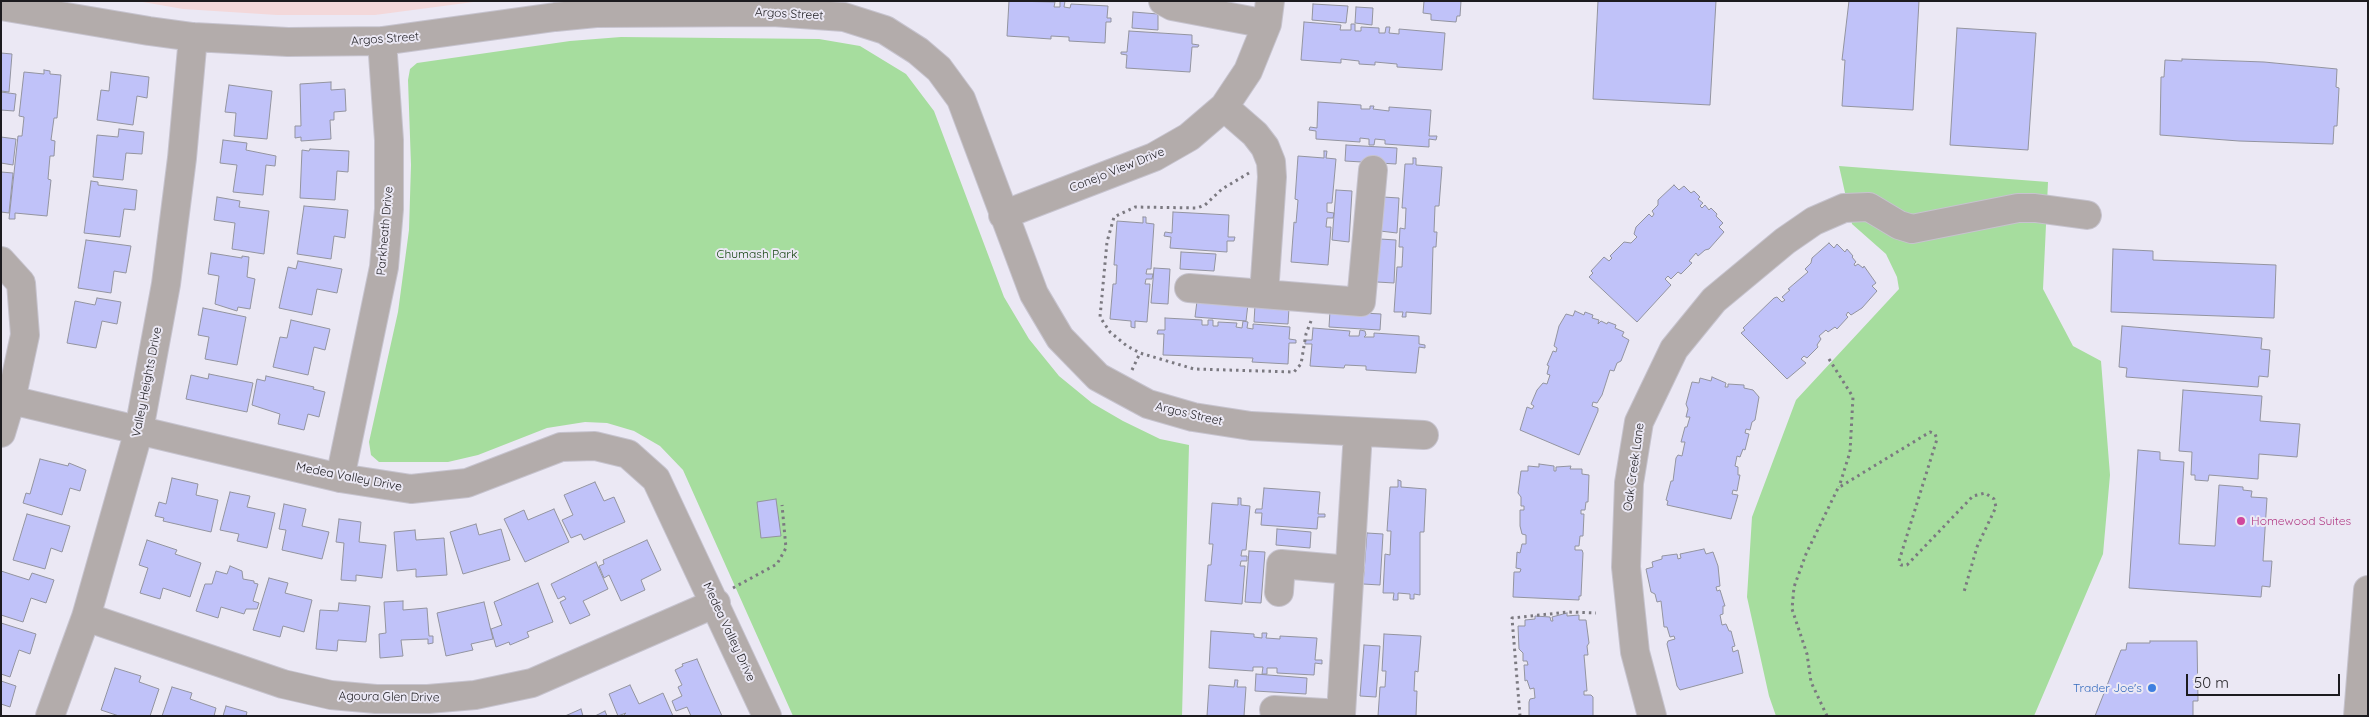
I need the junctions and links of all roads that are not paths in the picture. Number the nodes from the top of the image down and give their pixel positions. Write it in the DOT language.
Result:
graph roads {
  1 [pos="1163,1"];
  2 [pos="1,6"];
  3 [pos="773,6"];
  4 [pos="1269,12"];
  5 [pos="193,37"];
  6 [pos="382,41"];
  7 [pos="1224,107"];
  8 [pos="1373,170"];
  9 [pos="1003,215"];
  10 [pos="2087,215"];
  11 [pos="1,261"];
  12 [pos="1189,288"];
  13 [pos="1264,294"];
  14 [pos="12,311"];
  15 [pos="11,400"];
  16 [pos="139,430"];
  17 [pos="1358,432"];
  18 [pos="1,433"];
  19 [pos="1424,435"];
  20 [pos="340,478"];
  21 [pos="1350,570"];
  22 [pos="2368,590"];
  23 [pos="1279,592"];
  24 [pos="723,597"];
  25 [pos="86,617"];
  26 [pos="1274,710"];
  27 [pos="50,716"];
  28 [pos="767,716"];
  29 [pos="1652,716"];
  30 [pos="2358,716"];
  1 -- 4 [label="street"];
  2 -- 5 [label="street, Argos Street"];
  3 -- 6 [label="street, Argos Street"];
  3 -- 9 [label="street, Argos Street"];
  4 -- 7 [label="street, Conejo View Drive"];
  5 -- 6 [label="street, Argos Street"];
  5 -- 16 [label="street, Valley Heights Drive"];
  6 -- 20 [label="street, Parkheath Drive"];
  7 -- 9 [label="street, Conejo View Drive"];
  7 -- 13 [label="street"];
  8 -- 13 [label="street"];
  9 -- 17 [label="street, Argos Street"];
  10 -- 29 [label="street, Oak Creek Lane"];
  11 -- 14 [label="street"];
  12 -- 13 [label="street"];
  14 -- 15 [label="street"];
  15 -- 16 [label="street, Medea Valley Drive"];
  15 -- 18 [label="street"];
  16 -- 20 [label="street, Medea Valley Drive"];
  16 -- 25 [label="street, Valley Heights Drive"];
  17 -- 19 [label="street, Argos Street"];
  17 -- 21 [label="street"];
  20 -- 24 [label="street, Medea Valley Drive"];
  21 -- 23 [label="street"];
  21 -- 26 [label="street"];
  22 -- 30 [label="street"];
  24 -- 25 [label="street, Agoura Glen Drive"];
  24 -- 28 [label="street, Medea Valley Drive"];
  25 -- 27 [label="street, Valley Heights Drive"];
}
